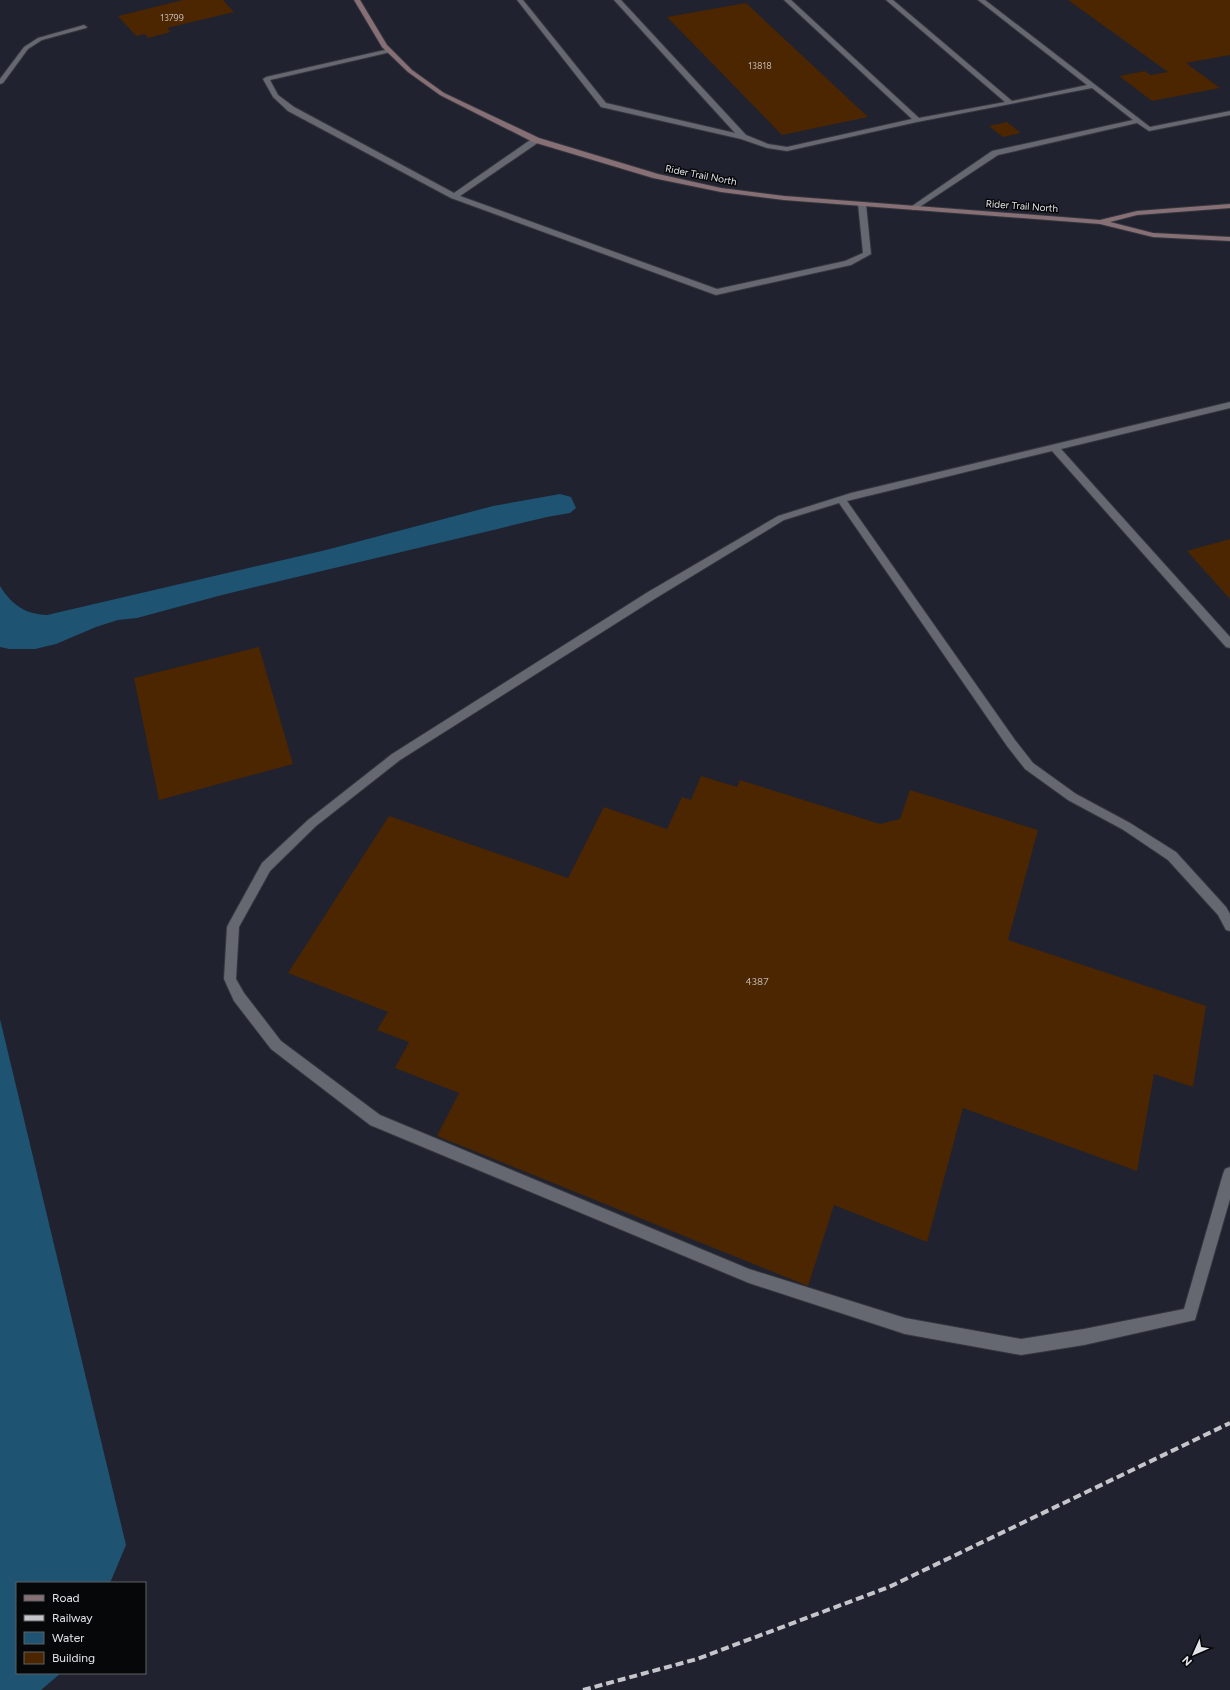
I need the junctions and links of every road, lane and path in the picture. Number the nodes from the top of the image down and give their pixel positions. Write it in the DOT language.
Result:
graph roads {
  1 [pos="357,0"];
  2 [pos="520,0"];
  3 [pos="617,0"];
  4 [pos="787,0"];
  5 [pos="889,0"];
  6 [pos="981,0"];
  7 [pos="84,27"];
  8 [pos="389,51"];
  9 [pos="1,82"];
  10 [pos="1093,86"];
  11 [pos="1012,103"];
  12 [pos="1230,113"];
  13 [pos="917,120"];
  14 [pos="1138,121"];
  15 [pos="743,137"];
  16 [pos="536,140"];
  17 [pos="454,196"];
  18 [pos="862,204"];
  19 [pos="1230,206"];
  20 [pos="915,208"];
  21 [pos="1100,222"];
  22 [pos="1230,240"];
  23 [pos="1230,405"];
  24 [pos="1054,447"];
  25 [pos="842,499"];
  26 [pos="1230,644"];
  27 [pos="1230,926"];
  28 [pos="1230,1174"];
  1 -- 8 [label="street, Rider Trail North"];
  2 -- 15 [label="lane"];
  3 -- 15 [label="lane"];
  4 -- 13 [label="lane"];
  5 -- 11 [label="lane"];
  6 -- 10 [label="lane"];
  7 -- 9 [label="lane"];
  8 -- 16 [label="street, Rider Trail North"];
  8 -- 17 [label="lane"];
  10 -- 11 [label="lane"];
  10 -- 14 [label="lane"];
  11 -- 13 [label="lane"];
  12 -- 14 [label="lane"];
  13 -- 15 [label="lane"];
  14 -- 20 [label="lane"];
  16 -- 17 [label="lane"];
  16 -- 18 [label="street, Rider Trail North"];
  17 -- 18 [label="lane"];
  18 -- 20 [label="street, Rider Trail North"];
  19 -- 21 [label="street, Rider Trail North"];
  20 -- 21 [label="street, Rider Trail North"];
  21 -- 22 [label="street, Rider Trail North"];
  23 -- 24 [label="lane"];
  24 -- 25 [label="lane"];
  24 -- 26 [label="lane"];
  25 -- 27 [label="lane"];
  25 -- 28 [label="lane"];
}
